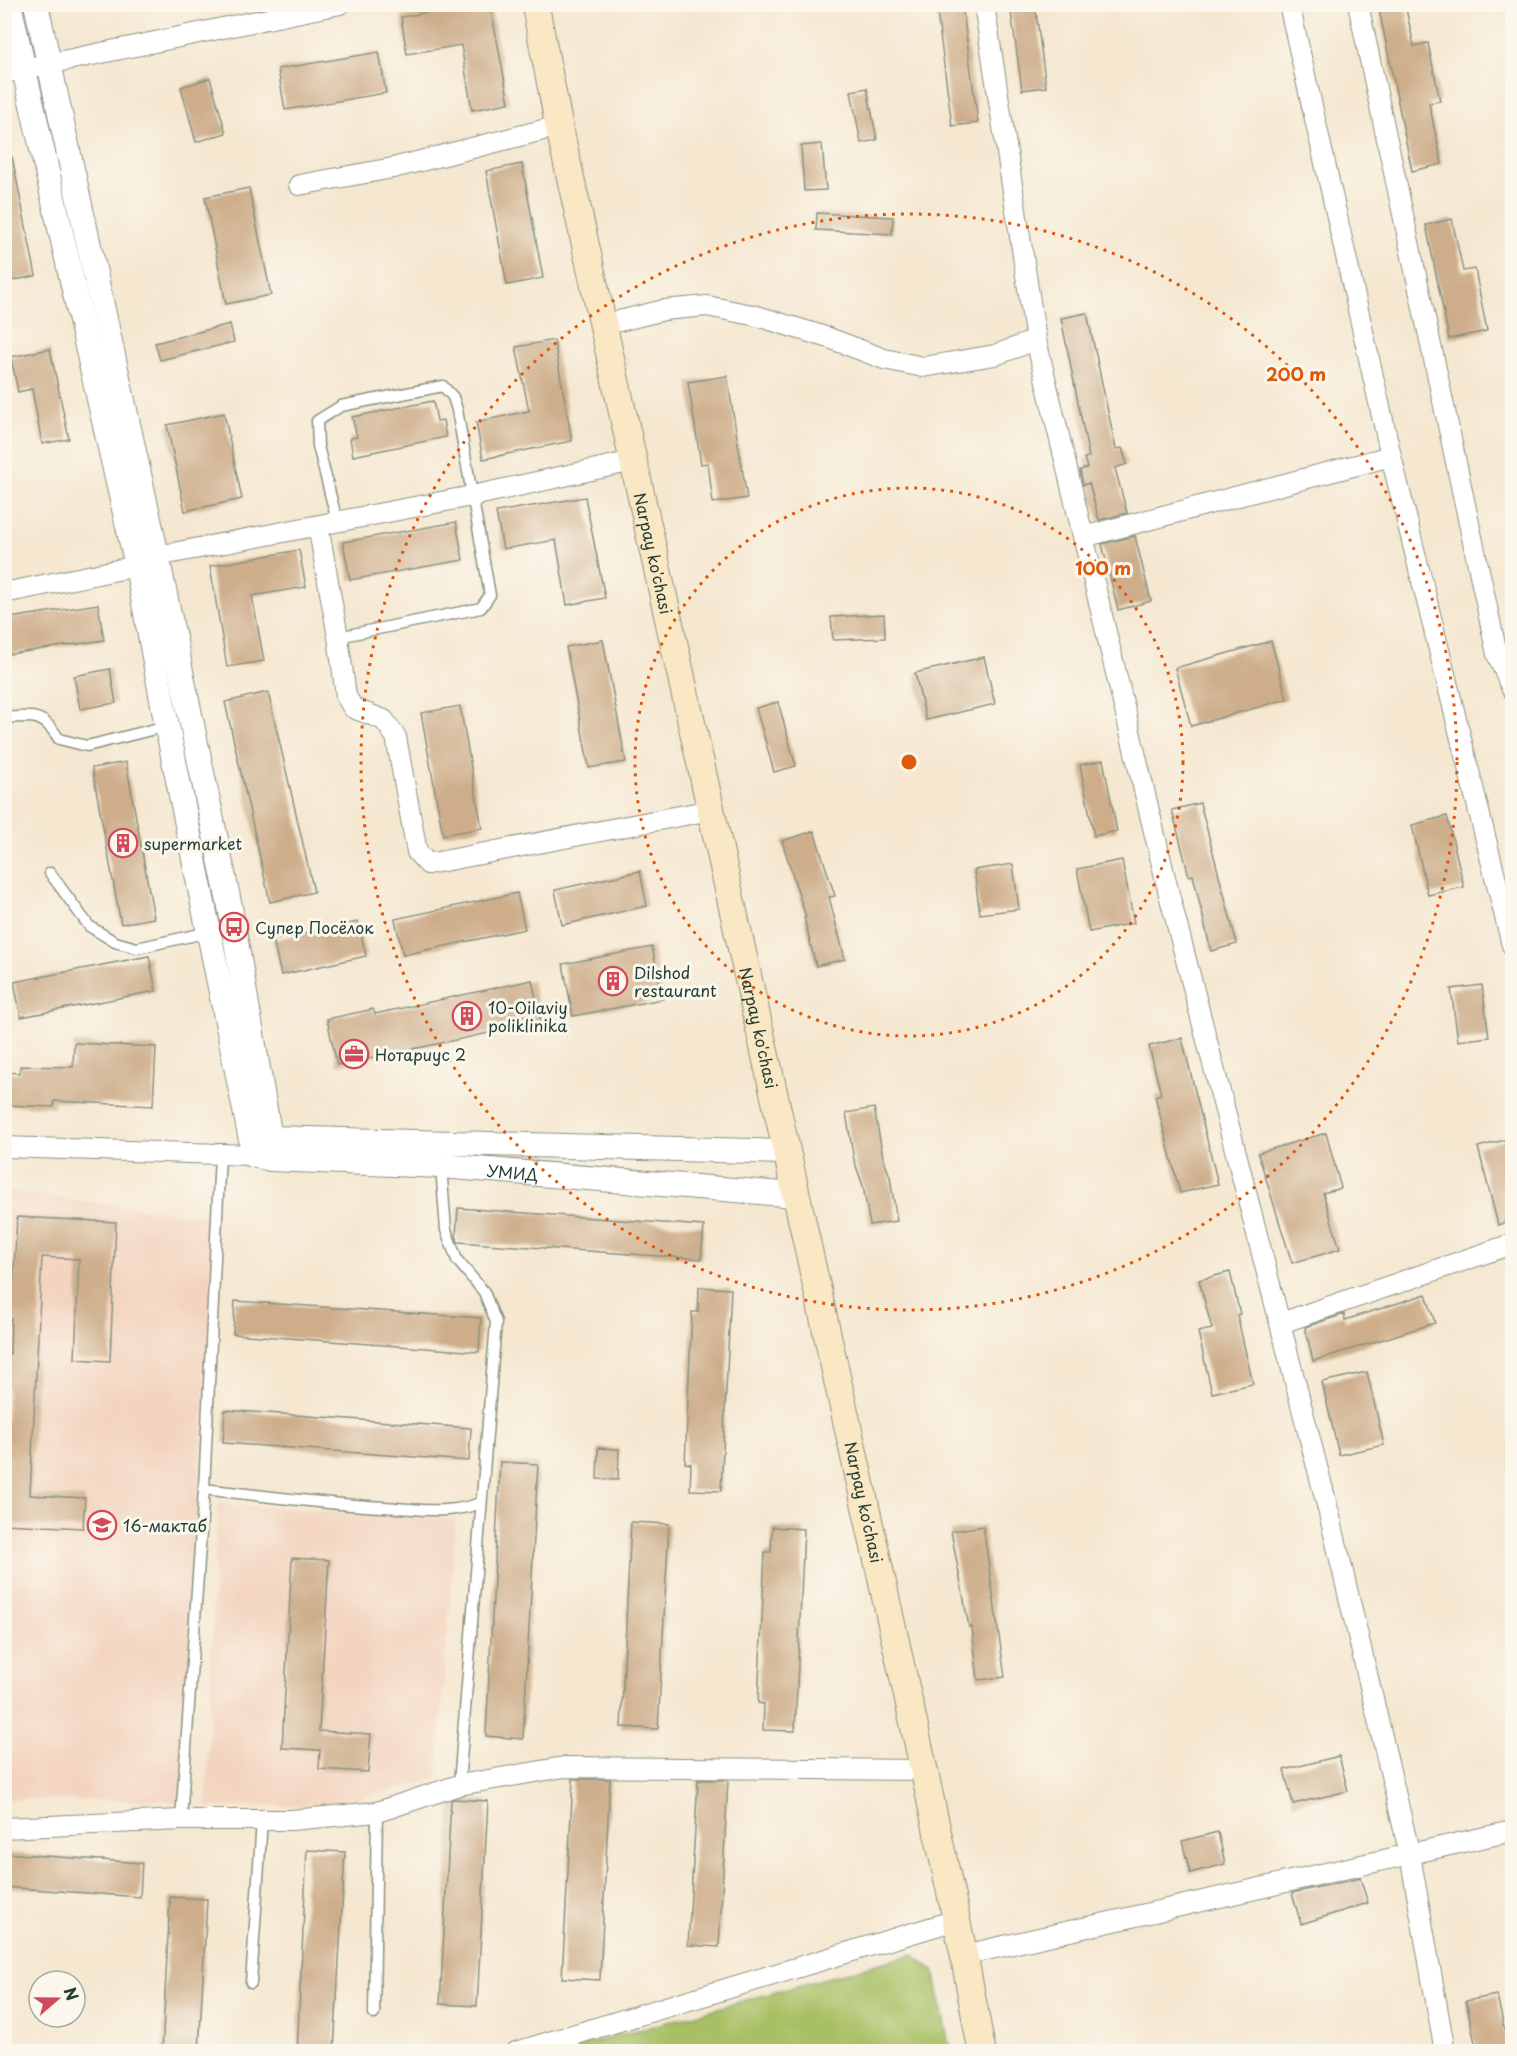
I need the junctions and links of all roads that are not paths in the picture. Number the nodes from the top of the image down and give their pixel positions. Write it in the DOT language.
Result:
graph roads {
  1 [pos="9,4"];
  2 [pos="36,4"];
  3 [pos="340,4"];
  4 [pos="535,4"];
  5 [pos="984,4"];
  6 [pos="1289,4"];
  7 [pos="1358,4"];
  8 [pos="50,62"];
  9 [pos="15,70"];
  10 [pos="559,126"];
  11 [pos="299,185"];
  12 [pos="603,325"];
  13 [pos="1036,340"];
  14 [pos="1391,456"];
  15 [pos="633,461"];
  16 [pos="472,495"];
  17 [pos="327,523"];
  18 [pos="1083,537"];
  19 [pos="147,561"];
  20 [pos="4,593"];
  21 [pos="338,637"];
  22 [pos="1512,689"];
  23 [pos="4,718"];
  24 [pos="167,726"];
  25 [pos="711,810"];
  26 [pos="50,873"];
  27 [pos="209,932"];
  28 [pos="1512,945"];
  29 [pos="4,1147"];
  30 [pos="249,1150"];
  31 [pos="786,1152"];
  32 [pos="441,1166"];
  33 [pos="795,1195"];
  34 [pos="1512,1244"];
  35 [pos="1281,1323"];
  36 [pos="204,1490"];
  37 [pos="480,1503"];
  38 [pos="924,1770"];
  39 [pos="459,1785"];
  40 [pos="377,1812"];
  41 [pos="181,1820"];
  42 [pos="262,1820"];
  43 [pos="4,1827"];
  44 [pos="1512,1831"];
  45 [pos="1410,1855"];
  46 [pos="956,1920"];
  47 [pos="964,1955"];
  48 [pos="251,1983"];
  49 [pos="374,2014"];
  50 [pos="516,2052"];
  51 [pos="982,2052"];
  52 [pos="1445,2052"];
  1 -- 9 [label="street"];
  2 -- 8 [label="street"];
  3 -- 8 [label="street"];
  4 -- 10 [label="main road, Narpay ko'chasi"];
  5 -- 13 [label="street"];
  6 -- 14 [label="street"];
  7 -- 22 [label="street"];
  8 -- 9 [label="street"];
  8 -- 19 [label="street"];
  9 -- 19 [label="street"];
  10 -- 11 [label="street"];
  10 -- 12 [label="main road, Narpay ko'chasi"];
  12 -- 13 [label="street"];
  12 -- 15 [label="main road, Narpay ko'chasi"];
  13 -- 18 [label="street"];
  14 -- 18 [label="street"];
  14 -- 28 [label="street"];
  15 -- 16 [label="street"];
  15 -- 25 [label="main road, Narpay ko'chasi"];
  16 -- 17 [label="street"];
  16 -- 17 [label="lane"];
  16 -- 21 [label="lane"];
  17 -- 19 [label="street"];
  17 -- 21 [label="street"];
  18 -- 35 [label="street"];
  19 -- 20 [label="street"];
  19 -- 24 [label="street"];
  19 -- 30 [label="street"];
  21 -- 25 [label="street"];
  23 -- 24 [label="lane"];
  24 -- 27 [label="street"];
  25 -- 31 [label="main road, Narpay ko'chasi"];
  26 -- 27 [label="lane"];
  27 -- 30 [label="street"];
  29 -- 30 [label="street, УМИД"];
  30 -- 31 [label="street, УМИД"];
  30 -- 32 [label="street, УМИД"];
  30 -- 36 [label="lane"];
  31 -- 33 [label="main road, Narpay ko'chasi"];
  32 -- 33 [label="street, УМИД"];
  32 -- 37 [label="lane"];
  33 -- 38 [label="main road, Narpay ko'chasi"];
  34 -- 35 [label="street"];
  35 -- 45 [label="street"];
  36 -- 37 [label="lane"];
  36 -- 41 [label="lane"];
  37 -- 39 [label="lane"];
  38 -- 39 [label="street"];
  38 -- 46 [label="main road, Narpay ko'chasi"];
  39 -- 40 [label="street"];
  40 -- 42 [label="street"];
  40 -- 49 [label="lane"];
  41 -- 42 [label="street"];
  41 -- 43 [label="street"];
  42 -- 48 [label="lane"];
  44 -- 45 [label="street"];
  45 -- 47 [label="street"];
  45 -- 52 [label="street"];
  46 -- 47 [label="main road, Narpay ko'chasi"];
  46 -- 50 [label="street"];
  47 -- 51 [label="main road, Narpay ko'chasi"];
}
